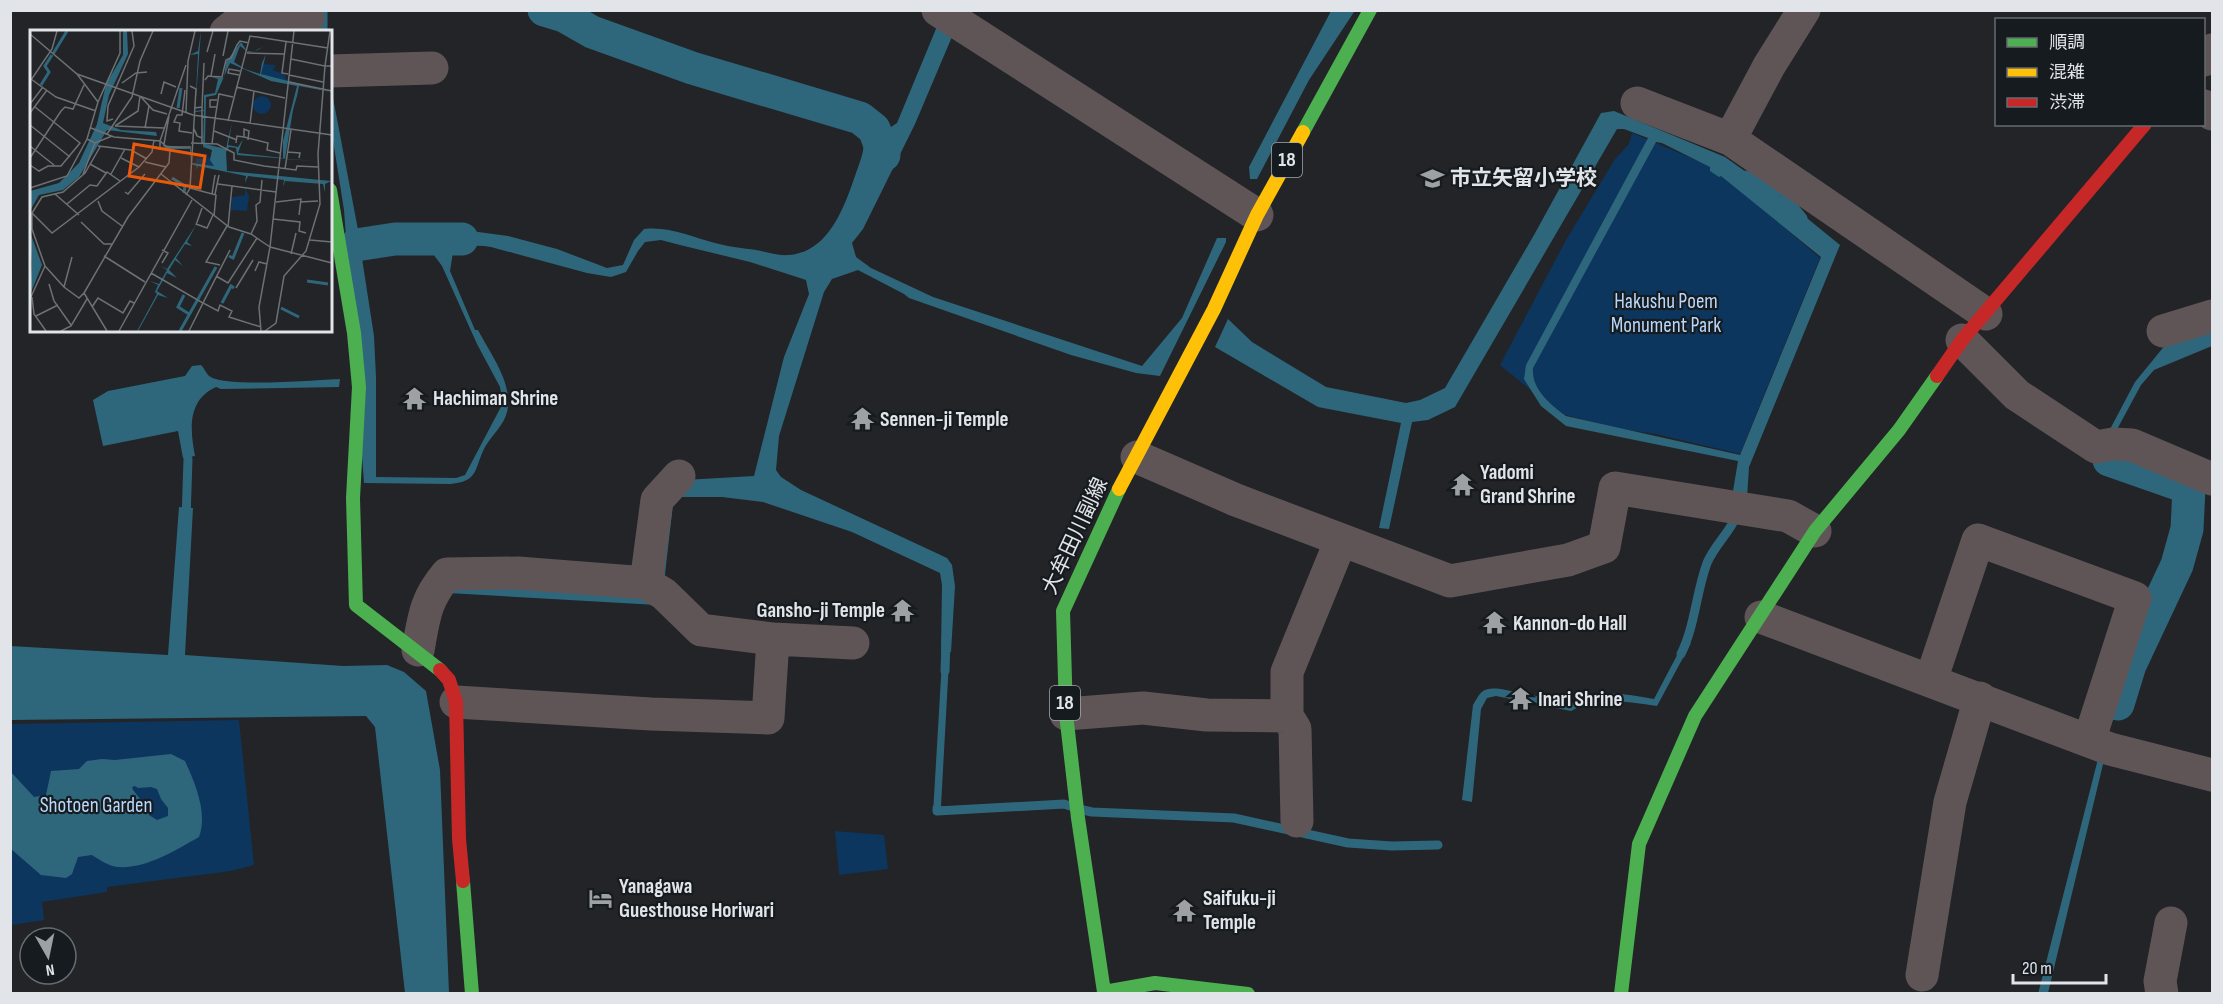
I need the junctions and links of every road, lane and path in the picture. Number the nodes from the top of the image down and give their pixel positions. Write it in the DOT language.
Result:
graph roads {
  1 [pos="1370,10"];
  2 [pos="1804,10"];
  3 [pos="938,11"];
  4 [pos="308,20"];
  5 [pos="228,30"];
  6 [pos="432,68"];
  7 [pos="339,70"];
  8 [pos="1637,103"];
  9 [pos="2143,126"];
  10 [pos="1742,147"];
  11 [pos="332,202"];
  12 [pos="1257,215"];
  13 [pos="1986,314"];
  14 [pos="2212,316"];
  15 [pos="2163,331"];
  16 [pos="1962,340"];
  17 [pos="1137,456"];
  18 [pos="679,476"];
  19 [pos="2212,479"];
  20 [pos="1815,531"];
  21 [pos="1341,540"];
  22 [pos="653,588"];
  23 [pos="1761,617"];
  24 [pos="773,639"];
  25 [pos="853,644"];
  26 [pos="418,650"];
  27 [pos="1931,680"];
  28 [pos="1980,698"];
  29 [pos="456,702"];
  30 [pos="1066,714"];
  31 [pos="1287,716"];
  32 [pos="2099,745"];
  33 [pos="2212,776"];
  34 [pos="1297,821"];
  35 [pos="2171,923"];
  36 [pos="1922,975"];
  37 [pos="472,993"];
  38 [pos="1102,993"];
  39 [pos="1248,993"];
  40 [pos="1621,993"];
  41 [pos="2162,993"];
  1 -- 12 [label="street, 大牟田川副線 / 18"];
  2 -- 10 [label="street"];
  3 -- 12 [label="street"];
  4 -- 5 [label="street"];
  6 -- 7 [label="street"];
  8 -- 10 [label="street"];
  9 -- 13 [label="street"];
  10 -- 13 [label="street"];
  11 -- 26 [label="street"];
  12 -- 17 [label="street, 大牟田川副線 / 18"];
  13 -- 16 [label="street"];
  14 -- 15 [label="street"];
  16 -- 19 [label="street"];
  16 -- 20 [label="street"];
  17 -- 21 [label="street"];
  17 -- 30 [label="street, 大牟田川副線 / 18"];
  18 -- 22 [label="street"];
  20 -- 21 [label="street"];
  20 -- 23 [label="street"];
  21 -- 31 [label="street"];
  22 -- 24 [label="street"];
  22 -- 26 [label="street"];
  23 -- 27 [label="street"];
  23 -- 40 [label="street"];
  24 -- 25 [label="street"];
  24 -- 29 [label="street"];
  26 -- 29 [label="street"];
  27 -- 28 [label="street"];
  27 -- 32 [label="street"];
  28 -- 32 [label="street"];
  28 -- 36 [label="street"];
  29 -- 37 [label="street"];
  30 -- 31 [label="street"];
  30 -- 38 [label="street, 大牟田川副線 / 18"];
  31 -- 34 [label="street"];
  32 -- 33 [label="street"];
  35 -- 41 [label="street"];
  38 -- 39 [label="street, 大牟田川副線 / 18"];
}
